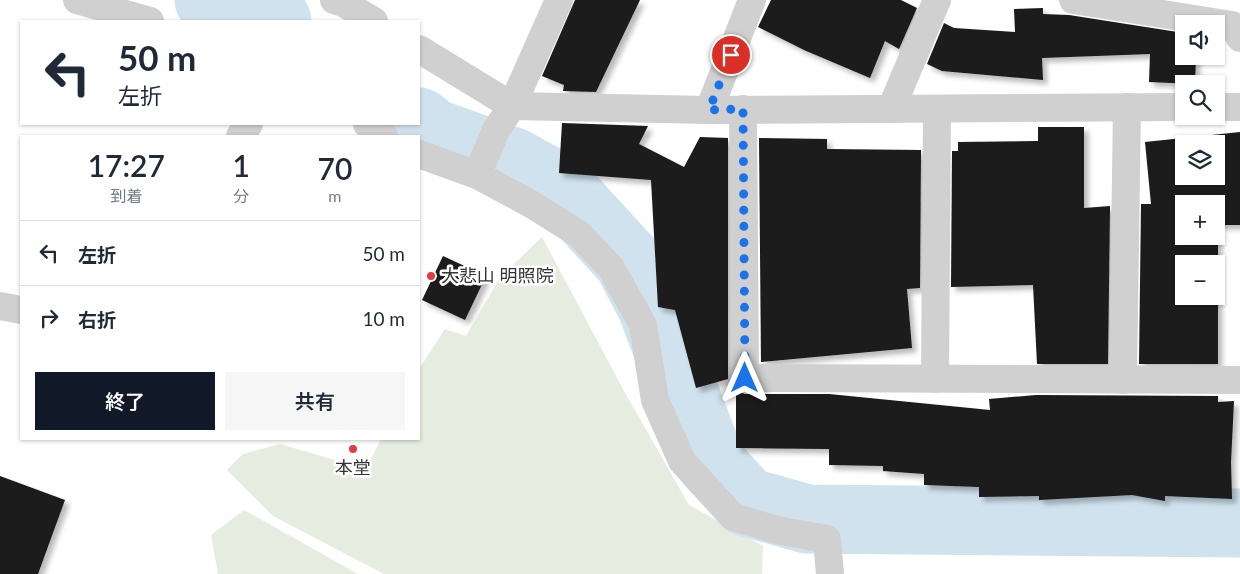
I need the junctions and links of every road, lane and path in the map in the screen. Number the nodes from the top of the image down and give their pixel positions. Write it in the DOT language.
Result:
graph roads {
  1 [pos="77,0"];
  2 [pos="334,0"];
  3 [pos="560,0"];
  4 [pos="752,0"];
  5 [pos="937,0"];
  6 [pos="1073,0"];
  7 [pos="147,20"];
  8 [pos="372,20"];
  9 [pos="1240,38"];
  10 [pos="420,50"];
  11 [pos="512,106"];
  12 [pos="1127,107"];
  13 [pos="1175,107"];
  14 [pos="1225,107"];
  15 [pos="1240,107"];
  16 [pos="891,108"];
  17 [pos="743,109"];
  18 [pos="937,109"];
  19 [pos="709,110"];
  20 [pos="368,125"];
  21 [pos="383,135"];
  22 [pos="420,154"];
  23 [pos="479,169"];
  24 [pos="0,306"];
  25 [pos="20,310"];
  26 [pos="935,379"];
  27 [pos="1123,380"];
  28 [pos="1240,380"];
  29 [pos="830,574"];
  1 -- 7 [label="street"];
  2 -- 8 [label="street"];
  3 -- 11 [label="street"];
  4 -- 19 [label="street"];
  5 -- 16 [label="street"];
  6 -- 9 [label="street"];
  10 -- 11 [label="street"];
  11 -- 19 [label="street"];
  11 -- 23 [label="street"];
  12 -- 13 [label="street"];
  12 -- 18 [label="street"];
  12 -- 27 [label="street"];
  14 -- 15 [label="street"];
  16 -- 17 [label="street"];
  16 -- 18 [label="street"];
  17 -- 19 [label="street"];
  17 -- 26 [label="street"];
  18 -- 26 [label="street"];
  20 -- 21 [label="street"];
  22 -- 23 [label="street"];
  23 -- 29 [label="street"];
  24 -- 25 [label="street"];
  26 -- 27 [label="street"];
  27 -- 28 [label="street"];
}
